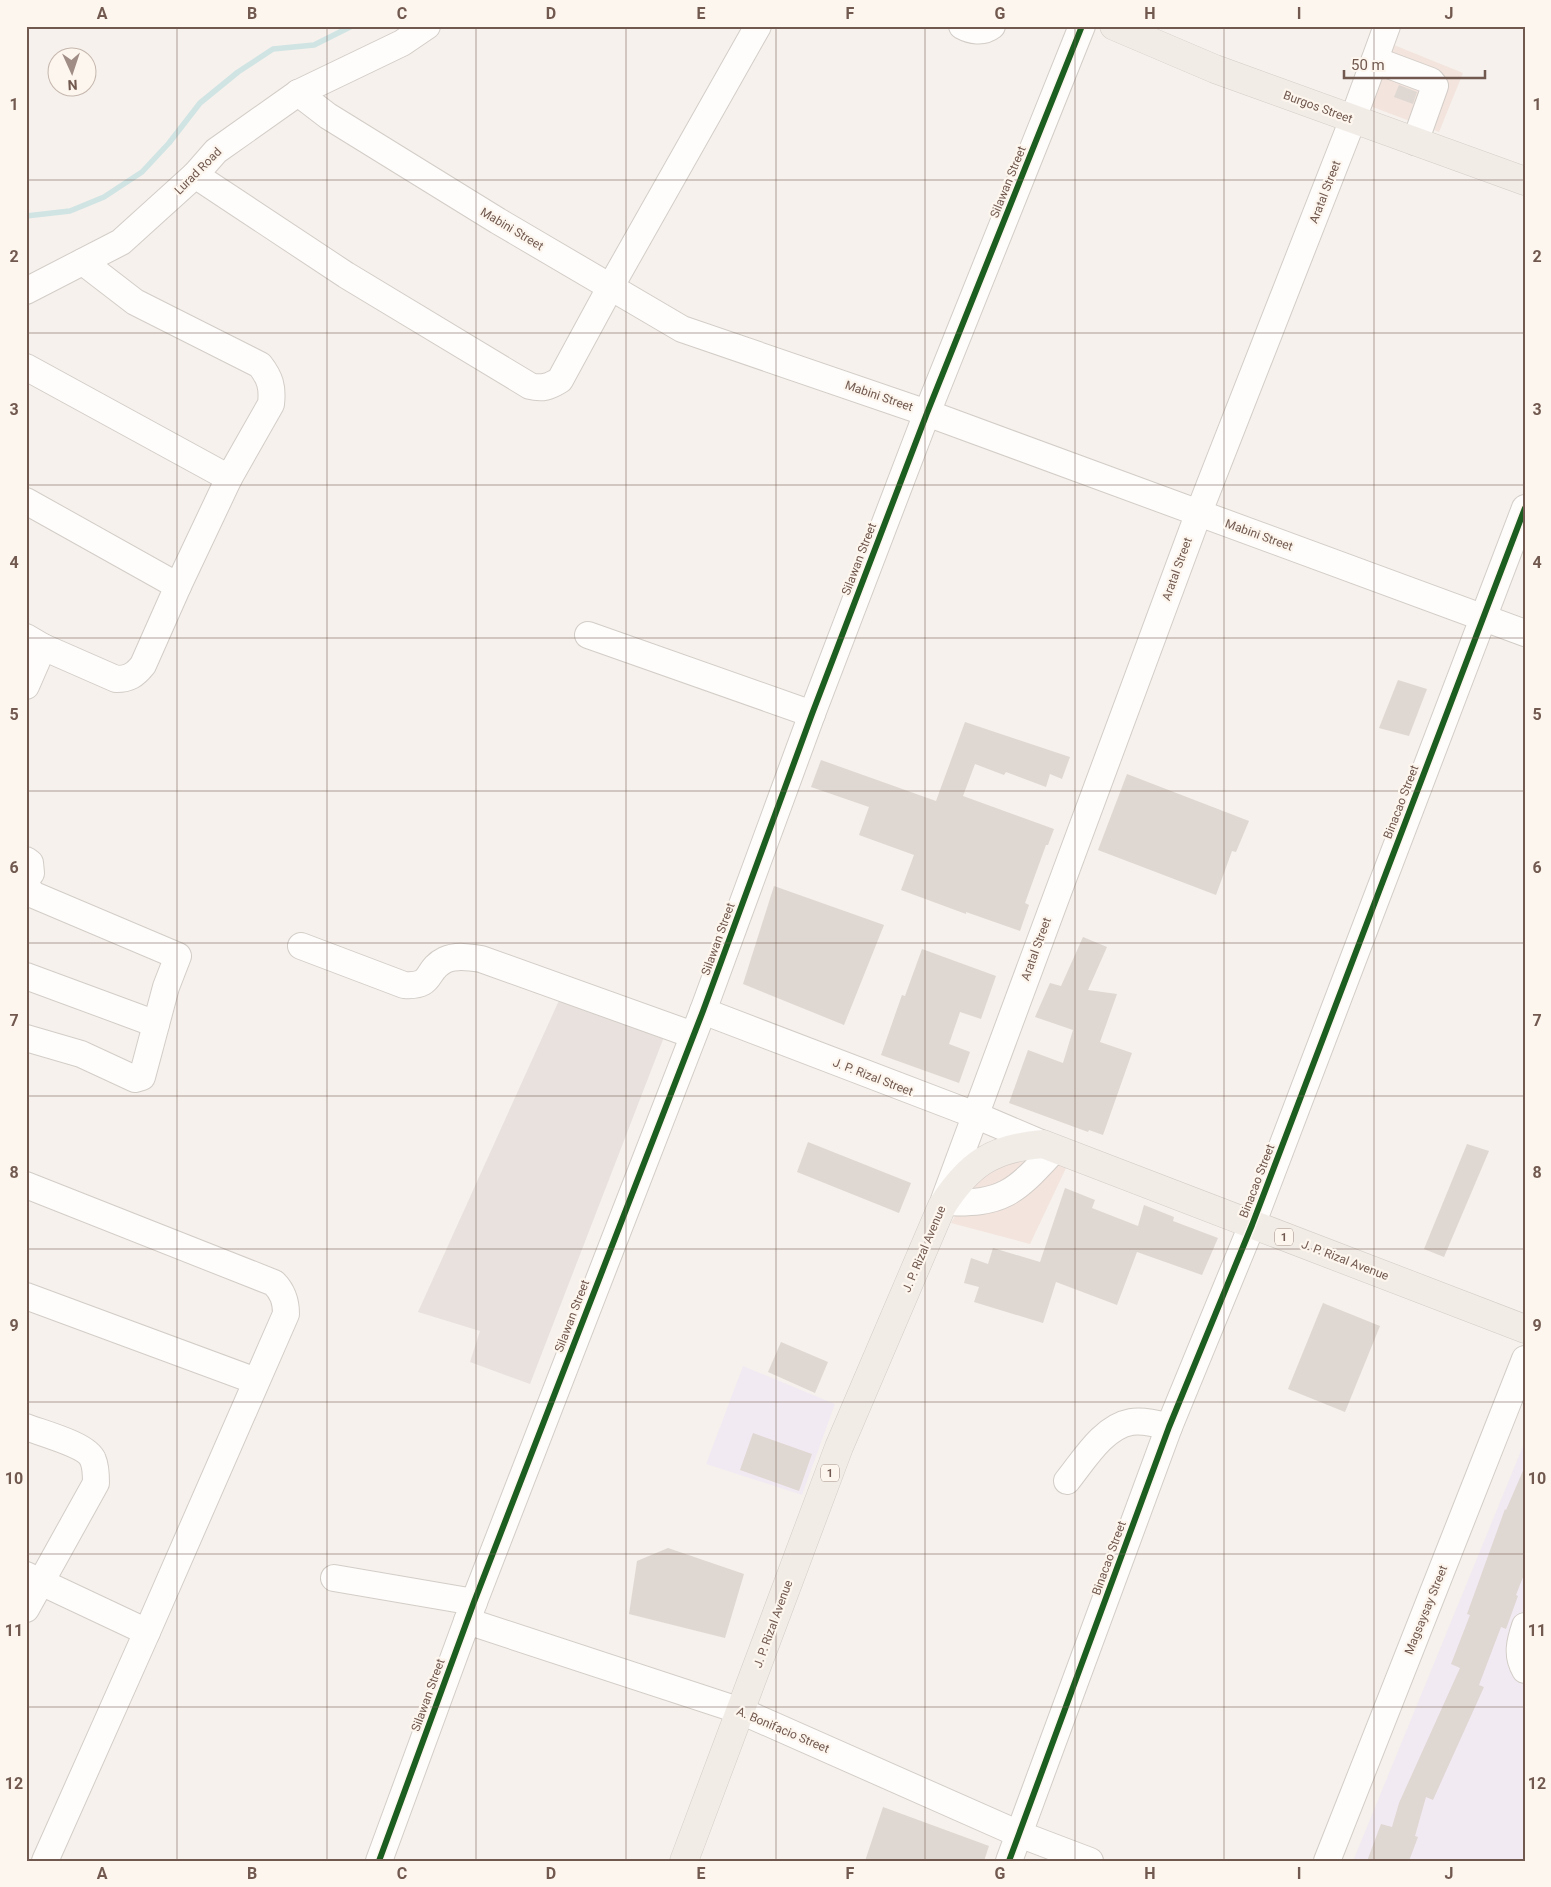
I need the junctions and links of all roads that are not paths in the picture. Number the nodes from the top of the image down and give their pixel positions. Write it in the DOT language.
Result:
graph roads {
  1 [pos="427,26"];
  2 [pos="758,26"];
  3 [pos="962,26"];
  4 [pos="992,26"];
  5 [pos="1082,26"];
  6 [pos="1114,26"];
  7 [pos="1387,26"];
  8 [pos="397,35"];
  9 [pos="1375,60"];
  10 [pos="298,93"];
  11 [pos="1353,120"];
  12 [pos="1415,142"];
  13 [pos="195,175"];
  14 [pos="1525,182"];
  15 [pos="83,262"];
  16 [pos="611,286"];
  17 [pos="26,291"];
  18 [pos="26,367"];
  19 [pos="927,413"];
  20 [pos="229,478"];
  21 [pos="26,501"];
  22 [pos="1525,508"];
  23 [pos="1199,512"];
  24 [pos="178,586"];
  25 [pos="1483,617"];
  26 [pos="1525,634"];
  27 [pos="588,635"];
  28 [pos="35,642"];
  29 [pos="26,686"];
  30 [pos="812,714"];
  31 [pos="26,860"];
  32 [pos="26,880"];
  33 [pos="26,888"];
  34 [pos="301,946"];
  35 [pos="26,976"];
  36 [pos="703,1011"];
  37 [pos="156,1024"];
  38 [pos="693,1035"];
  39 [pos="26,1038"];
  40 [pos="975,1115"];
  41 [pos="1049,1147"];
  42 [pos="26,1185"];
  43 [pos="943,1204"];
  44 [pos="1252,1225"];
  45 [pos="26,1296"];
  46 [pos="1525,1329"];
  47 [pos="1525,1359"];
  48 [pos="256,1381"];
  49 [pos="26,1427"];
  50 [pos="1170,1427"];
  51 [pos="1067,1480"];
  52 [pos="34,1578"];
  53 [pos="334,1578"];
  54 [pos="26,1609"];
  55 [pos="470,1612"];
  56 [pos="1525,1626"];
  57 [pos="147,1632"];
  58 [pos="1525,1670"];
  59 [pos="741,1711"];
  60 [pos="1019,1834"];
  61 [pos="45,1861"];
  62 [pos="379,1861"];
  63 [pos="684,1861"];
  64 [pos="1009,1861"];
  65 [pos="1090,1861"];
  66 [pos="1327,1861"];
  1 -- 8 [label="street, Lurad Road"];
  2 -- 16 [label="street"];
  3 -- 4 [label="street"];
  5 -- 19 [label="street, Silawan Street"];
  6 -- 11 [label="main road, Burgos Street"];
  7 -- 9 [label="street, Aratal Street"];
  8 -- 10 [label="street, Lurad Road"];
  9 -- 11 [label="street, Aratal Street"];
  9 -- 12 [label="street"];
  10 -- 13 [label="street, Lurad Road"];
  10 -- 16 [label="street, Mabini Street"];
  11 -- 12 [label="main road, Burgos Street"];
  11 -- 23 [label="street, Aratal Street"];
  12 -- 14 [label="main road, Burgos Street"];
  13 -- 15 [label="street, Lurad Road"];
  13 -- 16 [label="street"];
  15 -- 17 [label="street, Lurad Road"];
  15 -- 20 [label="street"];
  16 -- 19 [label="street, Mabini Street"];
  18 -- 20 [label="street"];
  19 -- 23 [label="street, Mabini Street"];
  19 -- 30 [label="street, Silawan Street"];
  20 -- 24 [label="street"];
  21 -- 24 [label="street"];
  22 -- 25 [label="street, Binacao Street"];
  23 -- 25 [label="street, Mabini Street"];
  23 -- 40 [label="street, Aratal Street"];
  24 -- 28 [label="street"];
  25 -- 26 [label="street, Mabini Street"];
  25 -- 44 [label="street, Binacao Street"];
  27 -- 30 [label="street"];
  28 -- 29 [label="street"];
  30 -- 36 [label="street, Silawan Street"];
  31 -- 32 [label="street"];
  33 -- 37 [label="street"];
  34 -- 38 [label="street"];
  35 -- 37 [label="street"];
  36 -- 38 [label="street, Silawan Street"];
  36 -- 40 [label="street, J. P. Rizal Street"];
  37 -- 39 [label="street"];
  38 -- 55 [label="street, Silawan Street"];
  40 -- 41 [label="street, J. P. Rizal Street"];
  40 -- 43 [label="street, Aratal Street"];
  41 -- 43 [label="main road, J. P. Rizal Avenue / 1"];
  41 -- 43 [label="street"];
  41 -- 44 [label="main road, J. P. Rizal Avenue / 1"];
  42 -- 48 [label="street"];
  43 -- 59 [label="main road, J. P. Rizal Avenue / 1"];
  44 -- 46 [label="main road, J. P. Rizal Avenue / 1"];
  44 -- 50 [label="street, Binacao Street"];
  45 -- 48 [label="street"];
  47 -- 66 [label="street, Magsaysay Street"];
  48 -- 57 [label="street"];
  49 -- 52 [label="street"];
  50 -- 51 [label="street"];
  50 -- 60 [label="street, Binacao Street"];
  52 -- 54 [label="street"];
  52 -- 57 [label="street"];
  53 -- 55 [label="street, A. Bonifacio Street"];
  55 -- 59 [label="street, A. Bonifacio Street"];
  55 -- 62 [label="street, Silawan Street"];
  56 -- 58 [label="street"];
  57 -- 61 [label="street"];
  59 -- 60 [label="street, A. Bonifacio Street"];
  59 -- 63 [label="main road, J. P. Rizal Avenue / 1"];
  60 -- 64 [label="street, Binacao Street"];
  60 -- 65 [label="street, A. Bonifacio Street"];
}
